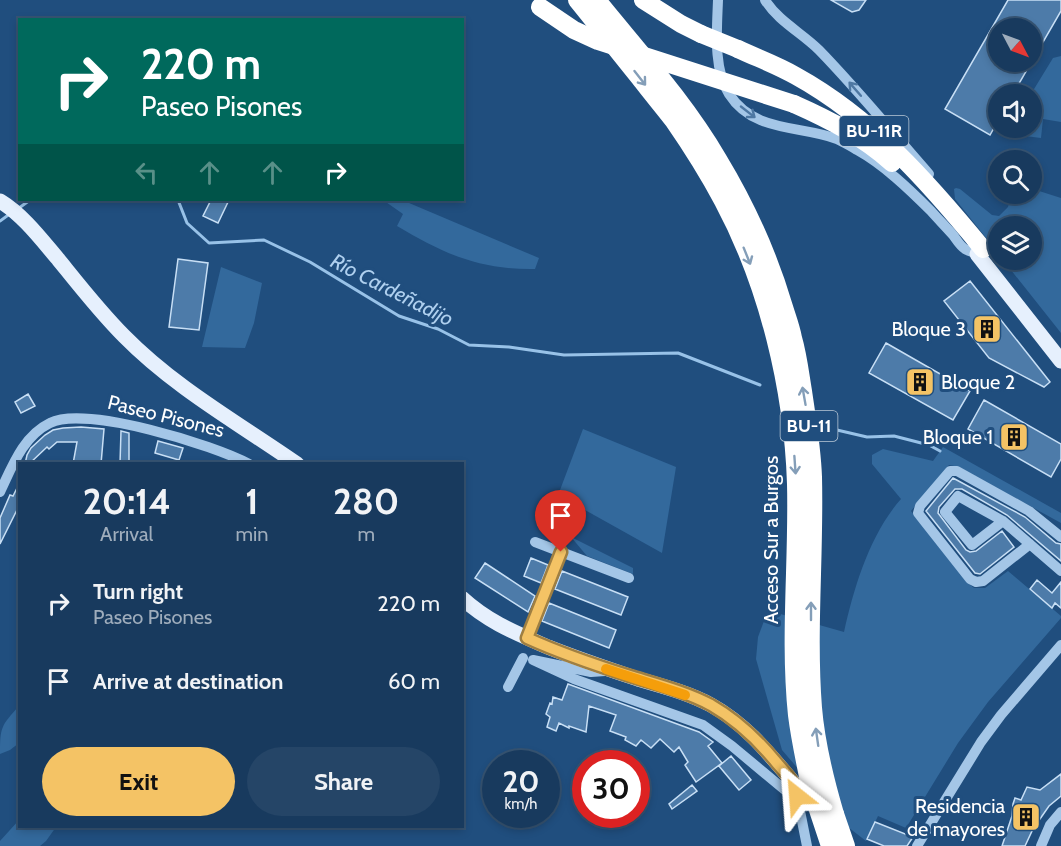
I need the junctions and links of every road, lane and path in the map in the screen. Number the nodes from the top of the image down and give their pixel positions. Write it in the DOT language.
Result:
graph roads {
  1 [pos="577,0"];
  2 [pos="597,0"];
  3 [pos="609,0"];
  4 [pos="644,0"];
  5 [pos="718,0"];
  6 [pos="765,0"];
  7 [pos="536,4"];
  8 [pos="734,197"];
  9 [pos="3,203"];
  10 [pos="980,252"];
  11 [pos="1061,347"];
  12 [pos="1061,361"];
  13 [pos="244,462"];
  14 [pos="294,462"];
  15 [pos="0,492"];
  16 [pos="1003,521"];
  17 [pos="1061,537"];
  18 [pos="535,542"];
  19 [pos="1030,544"];
  20 [pos="561,552"];
  21 [pos="1061,571"];
  22 [pos="629,578"];
  23 [pos="464,600"];
  24 [pos="527,638"];
  25 [pos="1061,645"];
  26 [pos="525,658"];
  27 [pos="612,670"];
  28 [pos="508,687"];
  29 [pos="802,792"];
  30 [pos="1061,812"];
  31 [pos="807,846"];
  32 [pos="830,846"];
  33 [pos="846,846"];
  34 [pos="917,846"];
  35 [pos="1041,846"];
  1 -- 8 [label="highway, Acceso Sur a Burgos / BU-11, one-way"];
  2 -- 8 [label="highway, Acceso Sur a Burgos / BU-11"];
  3 -- 8 [label="highway"];
  4 -- 10 [label="highway, BU-11R, bridge"];
  5 -- 10 [label="street, one-way"];
  10 -- 6 [label="street, one-way"];
  7 -- 10 [label="highway, BU-11R, bridge"];
  8 -- 29 [label="highway, Acceso Sur a Burgos / BU-11, one-way"];
  33 -- 8 [label="highway, Acceso Sur a Burgos / BU-11, one-way, bridge"];
  9 -- 14 [label="main road"];
  10 -- 11 [label="main road"];
  10 -- 12 [label="main road"];
  13 -- 15 [label="street, Paseo Pisones"];
  16 -- 16 [label="street"];
  16 -- 19 [label="street"];
  17 -- 19 [label="street"];
  18 -- 20 [label="street"];
  19 -- 21 [label="street"];
  20 -- 22 [label="street"];
  20 -- 24 [label="street"];
  23 -- 24 [label="main road"];
  24 -- 27 [label="main road"];
  25 -- 34 [label="street"];
  26 -- 27 [label="street"];
  26 -- 28 [label="street"];
  26 -- 29 [label="street"];
  27 -- 29 [label="main road"];
  29 -- 31 [label="street"];
  29 -- 32 [label="highway, Acceso Sur a Burgos / BU-11, bridge"];
  30 -- 35 [label="street"];
}
